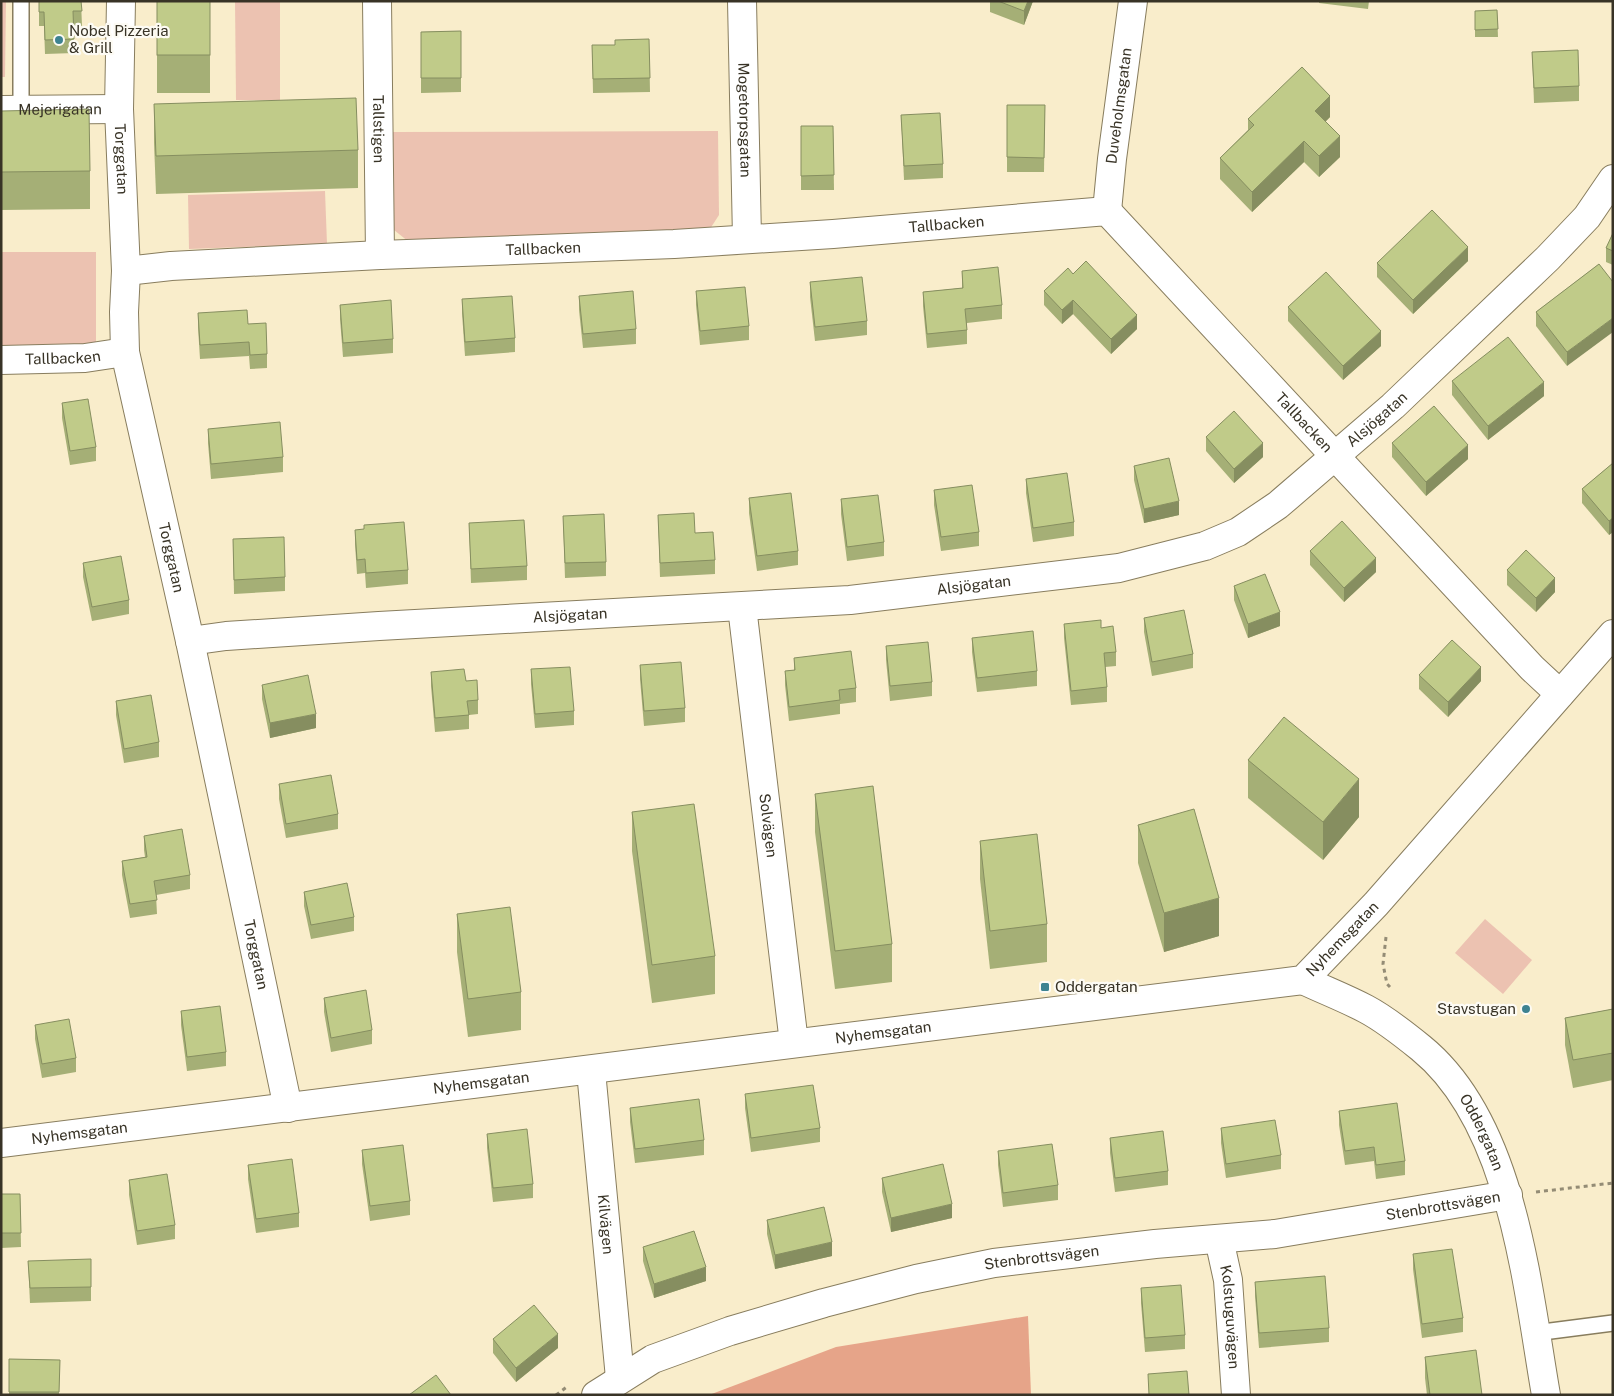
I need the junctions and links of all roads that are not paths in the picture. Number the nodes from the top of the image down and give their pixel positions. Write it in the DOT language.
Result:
graph roads {
  1 [pos="21,1"];
  2 [pos="121,1"];
  3 [pos="377,1"];
  4 [pos="742,1"];
  5 [pos="1133,1"];
  6 [pos="119,109"];
  7 [pos="11,110"];
  8 [pos="1613,180"];
  9 [pos="1107,211"];
  10 [pos="747,238"];
  11 [pos="380,255"];
  12 [pos="126,271"];
  13 [pos="125,352"];
  14 [pos="1,360"];
  15 [pos="1334,456"];
  16 [pos="742,607"];
  17 [pos="1613,634"];
  18 [pos="190,641"];
  19 [pos="1560,694"];
  20 [pos="1303,980"];
  21 [pos="794,1043"];
  22 [pos="591,1071"];
  23 [pos="288,1108"];
  24 [pos="1,1143"];
  25 [pos="1508,1195"];
  26 [pos="1219,1239"];
  27 [pos="1613,1323"];
  28 [pos="1535,1333"];
  29 [pos="620,1378"];
  30 [pos="596,1395"];
  31 [pos="1236,1395"];
  32 [pos="1546,1395"];
  1 -- 7 [label="lane"];
  2 -- 6 [label="street, Torggatan"];
  3 -- 11 [label="street, Tallstigen"];
  4 -- 10 [label="street, Mogetorpsgatan"];
  5 -- 9 [label="street, Duveholmsgatan"];
  6 -- 7 [label="street, Mejerigatan"];
  6 -- 12 [label="street, Torggatan"];
  8 -- 15 [label="street, Alsjögatan"];
  9 -- 10 [label="street, Tallbacken"];
  9 -- 15 [label="street, Tallbacken"];
  10 -- 11 [label="street, Tallbacken"];
  11 -- 12 [label="street, Tallbacken"];
  12 -- 13 [label="street, Torggatan"];
  13 -- 14 [label="street, Tallbacken"];
  13 -- 18 [label="street, Torggatan"];
  15 -- 16 [label="street, Alsjögatan"];
  15 -- 19 [label="street, Tallbacken"];
  16 -- 18 [label="street, Alsjögatan"];
  16 -- 21 [label="street, Solvägen"];
  17 -- 19 [label="street, Nyhemsgatan"];
  18 -- 23 [label="street, Torggatan"];
  19 -- 20 [label="street, Nyhemsgatan"];
  20 -- 21 [label="street, Nyhemsgatan"];
  20 -- 25 [label="street, Oddergatan"];
  21 -- 22 [label="street, Nyhemsgatan"];
  22 -- 23 [label="street, Nyhemsgatan"];
  22 -- 29 [label="street, Kilvägen"];
  23 -- 24 [label="street, Nyhemsgatan"];
  25 -- 26 [label="street, Stenbrottsvägen"];
  25 -- 28 [label="street, Oddergatan"];
  26 -- 29 [label="street, Stenbrottsvägen"];
  26 -- 31 [label="street, Kolstuguvägen"];
  27 -- 28 [label="lane"];
  28 -- 32 [label="street, Oddergatan"];
  29 -- 30 [label="street, Stenbrottsvägen"];
}
